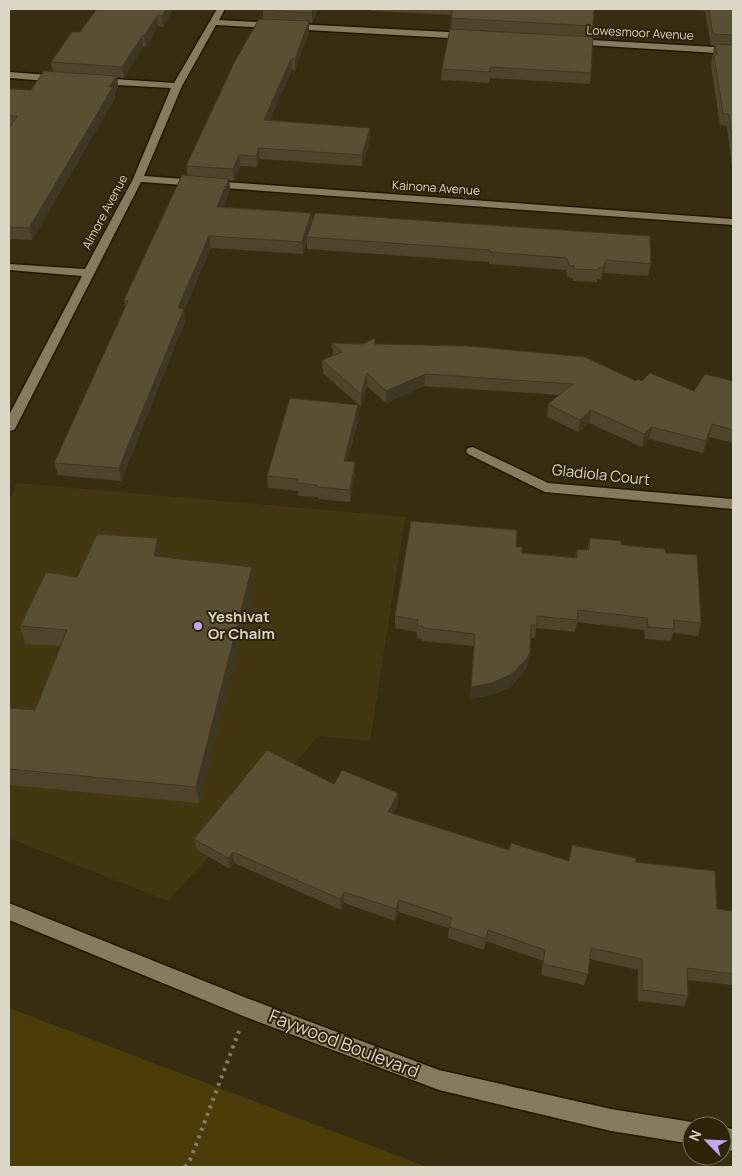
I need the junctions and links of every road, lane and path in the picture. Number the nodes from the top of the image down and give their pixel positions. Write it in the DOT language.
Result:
graph roads {
  1 [pos="221,9"];
  2 [pos="215,22"];
  3 [pos="474,36"];
  4 [pos="564,41"];
  5 [pos="733,51"];
  6 [pos="9,75"];
  7 [pos="68,79"];
  8 [pos="88,80"];
  9 [pos="177,86"];
  10 [pos="138,179"];
  11 [pos="733,222"];
  12 [pos="9,267"];
  13 [pos="88,273"];
  14 [pos="9,427"];
  15 [pos="473,451"];
  16 [pos="733,504"];
  17 [pos="9,910"];
  18 [pos="248,1008"];
  19 [pos="682,1131"];
  20 [pos="185,1167"];
  1 -- 2 [label="street, Almore Avenue"];
  2 -- 3 [label="street"];
  2 -- 9 [label="street, Almore Avenue"];
  4 -- 5 [label="street, Lowesmoor Avenue"];
  6 -- 7 [label="street"];
  8 -- 9 [label="street"];
  9 -- 10 [label="street, Almore Avenue"];
  10 -- 11 [label="street, Kainona Avenue"];
  10 -- 13 [label="street, Almore Avenue"];
  12 -- 13 [label="street"];
  13 -- 14 [label="street, Almore Avenue"];
  15 -- 16 [label="street, Gladiola Court"];
  17 -- 18 [label="street, Faywood Boulevard"];
  18 -- 19 [label="street, Faywood Boulevard"];
  18 -- 20 [label="path"];
}
